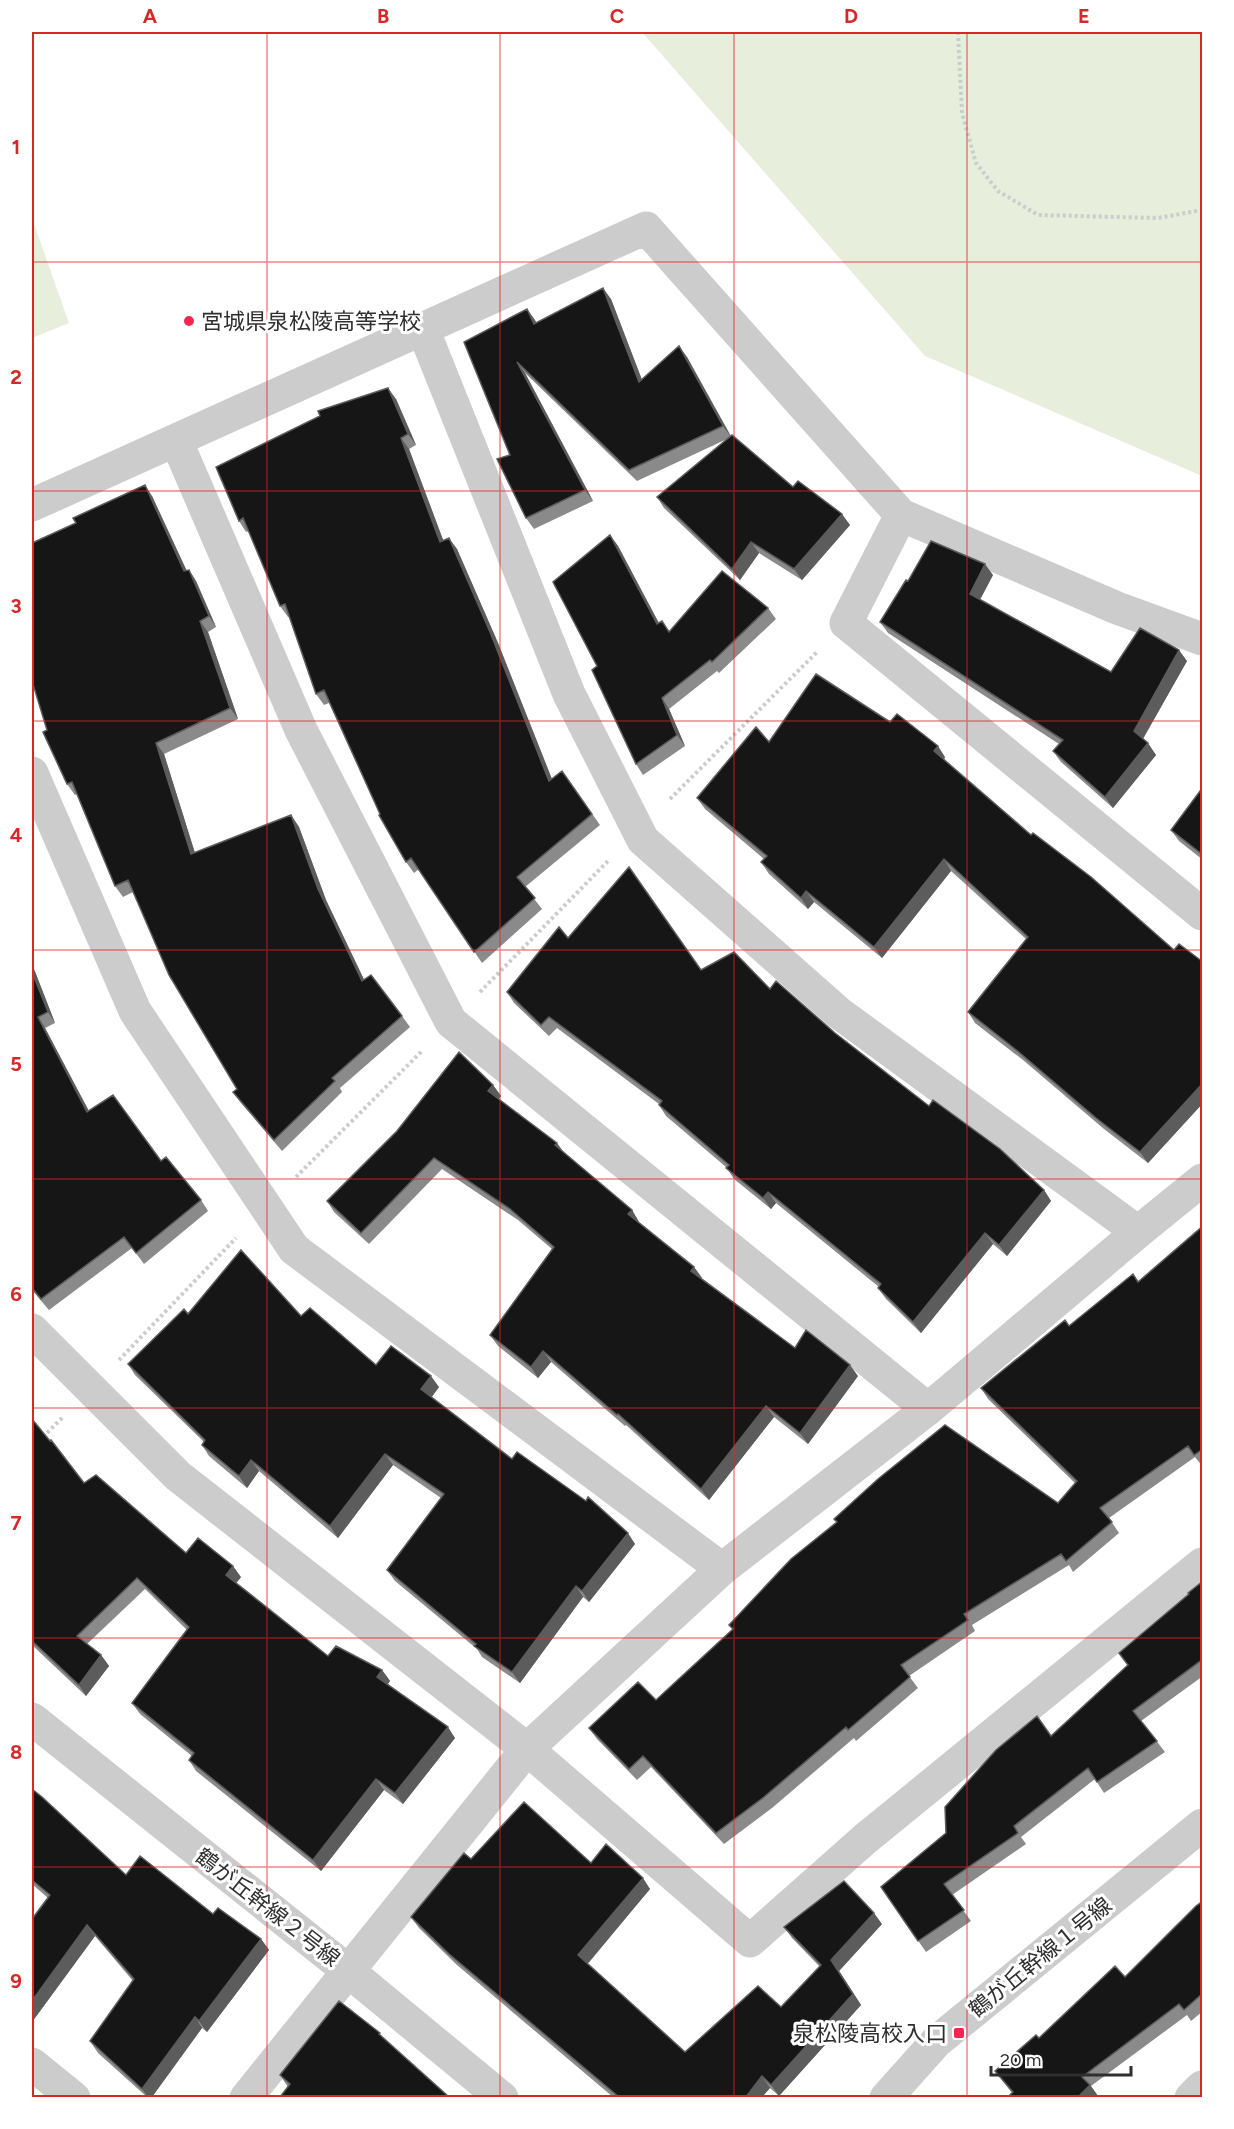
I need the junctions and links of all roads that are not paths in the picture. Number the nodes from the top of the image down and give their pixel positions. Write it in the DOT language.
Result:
graph roads {
  1 [pos="423,328"];
  2 [pos="176,440"];
  3 [pos="32,505"];
  4 [pos="901,515"];
  5 [pos="1203,639"];
  6 [pos="32,773"];
  7 [pos="1203,914"];
  8 [pos="1203,1180"];
  9 [pos="1138,1232"];
  10 [pos="32,1330"];
  11 [pos="928,1409"];
  12 [pos="1203,1564"];
  13 [pos="722,1569"];
  14 [pos="32,1719"];
  15 [pos="527,1749"];
  16 [pos="1203,1826"];
  17 [pos="347,1970"];
  18 [pos="32,2064"];
  19 [pos="1203,2087"];
  20 [pos="74,2097"];
  21 [pos="246,2097"];
  22 [pos="502,2097"];
  23 [pos="886,2097"];
  24 [pos="1191,2097"];
  1 -- 2 [label="street"];
  1 -- 4 [label="street"];
  1 -- 9 [label="street"];
  2 -- 3 [label="street"];
  2 -- 11 [label="street"];
  4 -- 5 [label="street"];
  4 -- 7 [label="street"];
  6 -- 13 [label="street"];
  8 -- 9 [label="street"];
  9 -- 11 [label="street"];
  10 -- 15 [label="street"];
  11 -- 13 [label="street"];
  12 -- 15 [label="street"];
  13 -- 15 [label="street"];
  14 -- 17 [label="street, 鶴が丘幹線２号線"];
  15 -- 17 [label="street"];
  16 -- 23 [label="street, 鶴が丘幹線１号線"];
  17 -- 21 [label="street"];
  17 -- 22 [label="street, 鶴が丘幹線２号線"];
  18 -- 20 [label="street"];
  19 -- 24 [label="street"];
}
